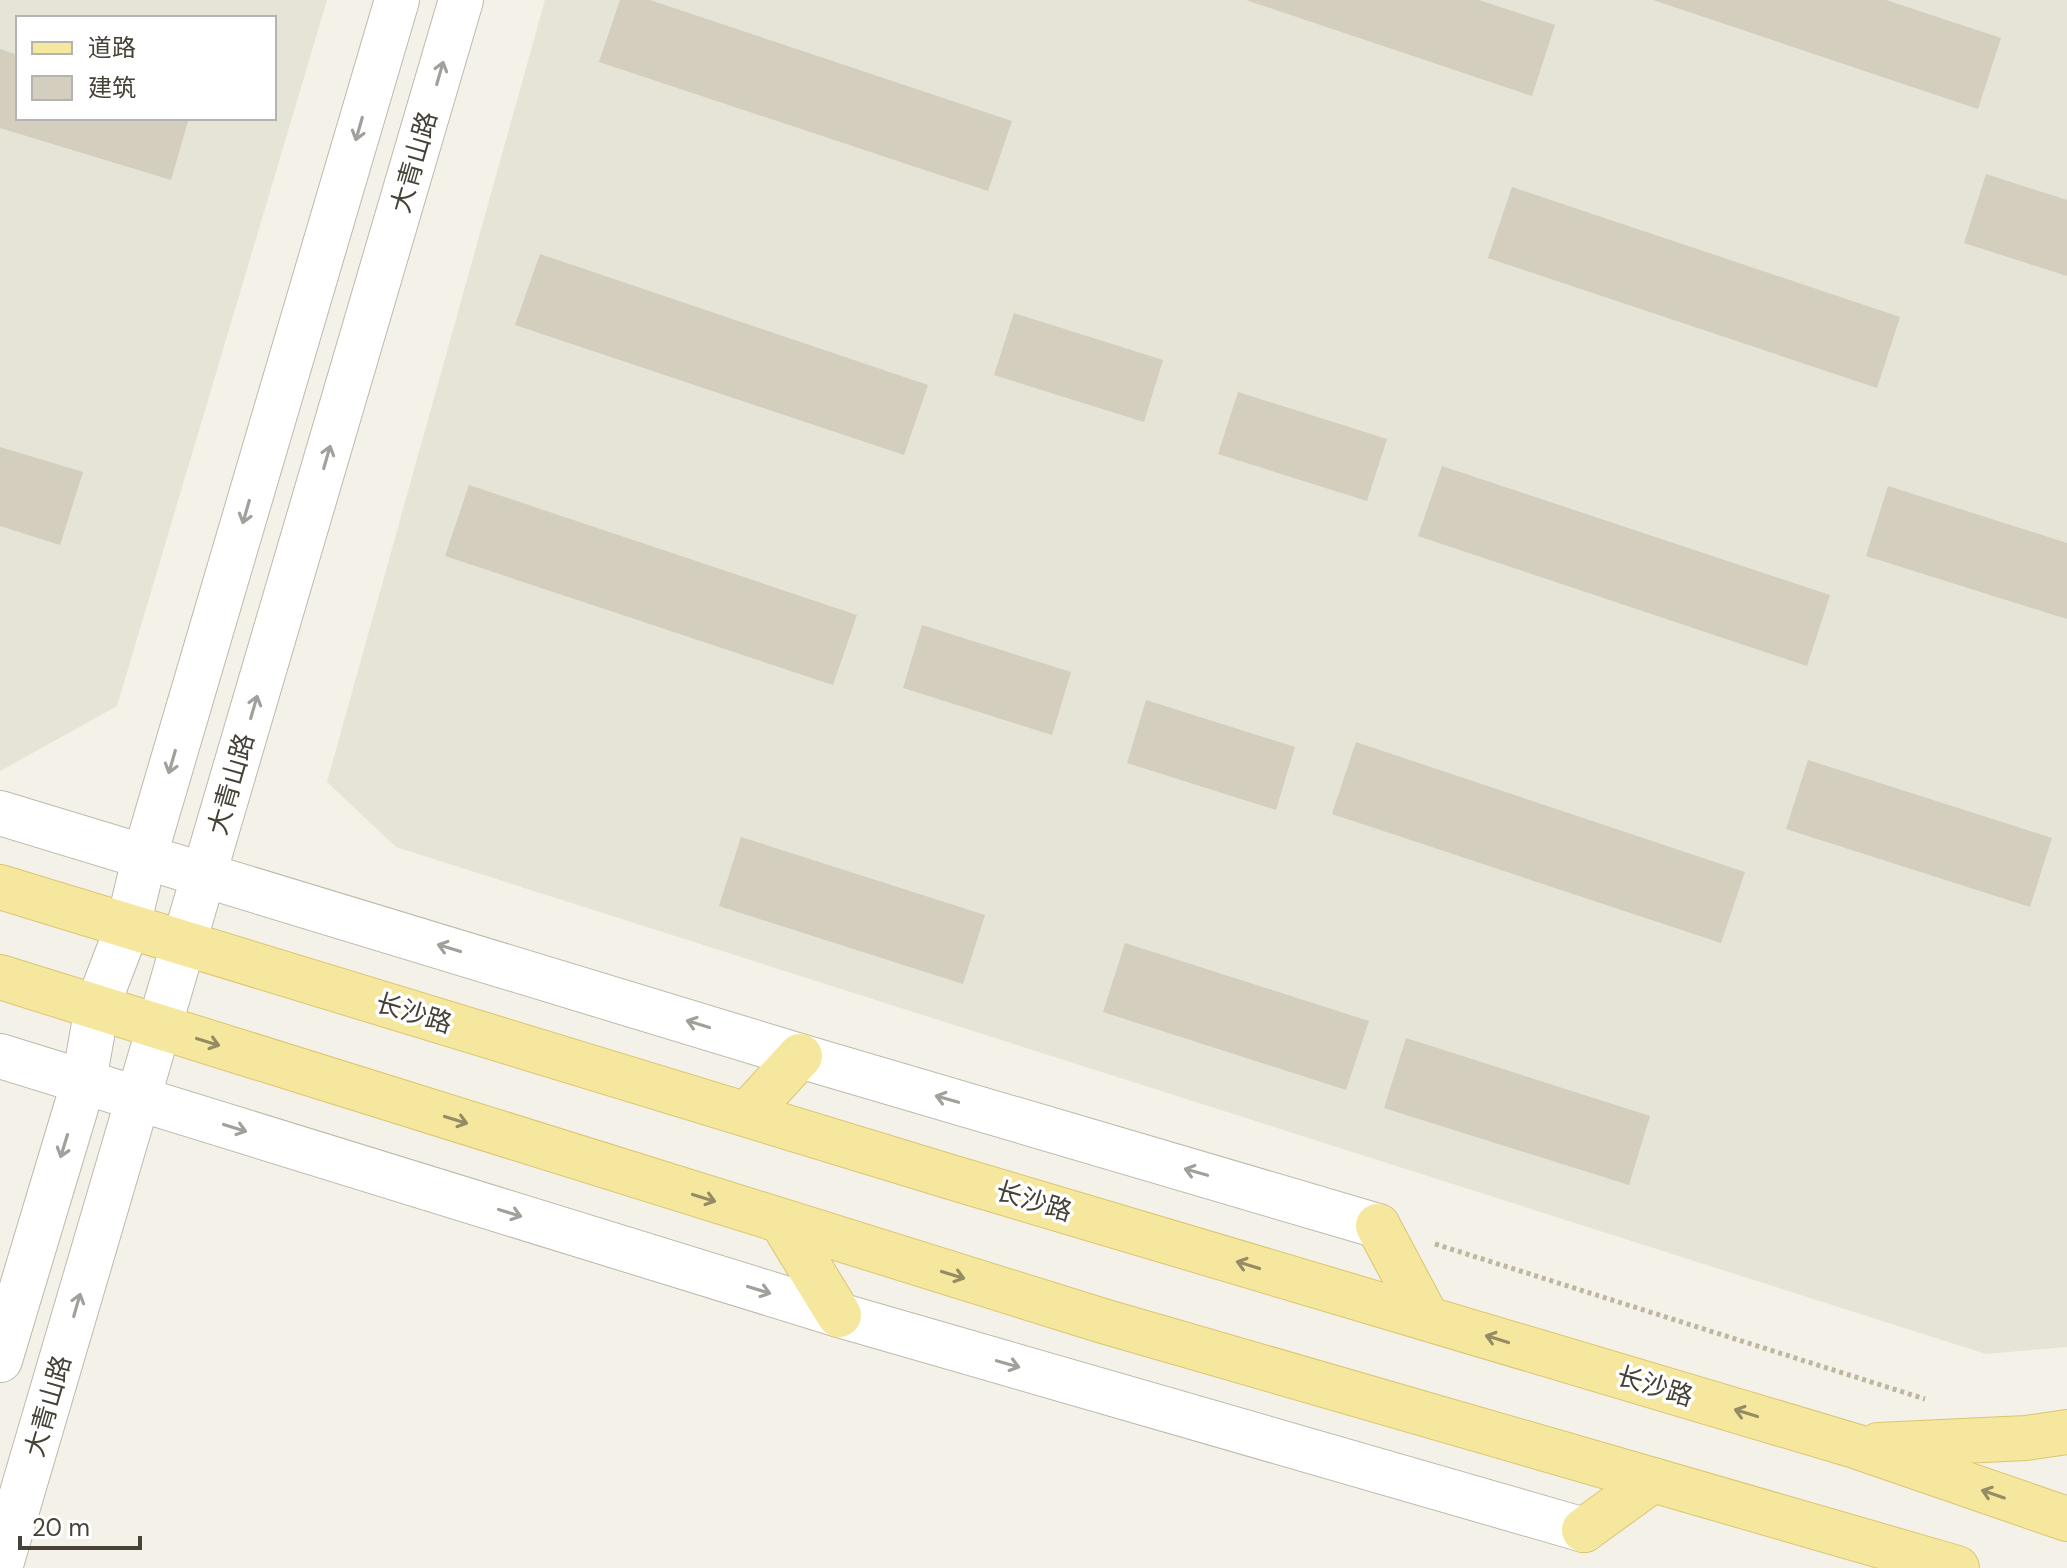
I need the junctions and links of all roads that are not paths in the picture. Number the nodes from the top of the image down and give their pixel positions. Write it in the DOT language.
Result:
graph roads {
  1 [pos="397,0"];
  2 [pos="461,0"];
  3 [pos="0,813"];
  4 [pos="145,855"];
  5 [pos="205,874"];
  6 [pos="0,887"];
  7 [pos="128,926"];
  8 [pos="186,943"];
  9 [pos="0,977"];
  10 [pos="97,1007"];
  11 [pos="158,1027"];
  12 [pos="0,1056"];
  13 [pos="800,1056"];
  14 [pos="84,1081"];
  15 [pos="138,1098"];
  16 [pos="747,1114"];
  17 [pos="782,1222"];
  18 [pos="1378,1226"];
  19 [pos="839,1315"];
  20 [pos="1427,1318"];
  21 [pos="0,1360"];
  22 [pos="2067,1432"];
  23 [pos="1855,1446"];
  24 [pos="1653,1480"];
  25 [pos="2067,1519"];
  26 [pos="1584,1530"];
  27 [pos="1850,1537"];
  28 [pos="0,1568"];
  29 [pos="1896,1568"];
  30 [pos="1957,1568"];
  1 -- 4 [label="street, one-way"];
  5 -- 2 [label="street, 大青山路, one-way"];
  3 -- 4 [label="street"];
  4 -- 5 [label="street"];
  4 -- 7 [label="street"];
  5 -- 8 [label="street, 大青山路"];
  13 -- 5 [label="street, one-way"];
  6 -- 7 [label="main road, 长沙路"];
  7 -- 8 [label="main road, 长沙路"];
  7 -- 10 [label="street"];
  8 -- 11 [label="street, 大青山路"];
  8 -- 16 [label="main road, 长沙路"];
  9 -- 10 [label="main road"];
  10 -- 11 [label="main road"];
  10 -- 14 [label="street"];
  11 -- 15 [label="street, 大青山路"];
  11 -- 17 [label="main road, one-way"];
  12 -- 14 [label="street"];
  13 -- 16 [label="main road"];
  18 -- 13 [label="street, one-way"];
  14 -- 15 [label="street"];
  14 -- 21 [label="street, one-way"];
  15 -- 19 [label="street, one-way"];
  28 -- 15 [label="street, 大青山路, one-way"];
  20 -- 16 [label="main road, 长沙路, one-way"];
  17 -- 19 [label="main road"];
  17 -- 24 [label="main road, one-way"];
  18 -- 20 [label="main road"];
  19 -- 26 [label="street, one-way"];
  23 -- 20 [label="main road, 长沙路, one-way"];
  22 -- 23 [label="main road"];
  25 -- 23 [label="main road, 长沙路, one-way"];
  24 -- 26 [label="main road"];
  24 -- 27 [label="main road"];
  27 -- 29 [label="main road"];
  27 -- 30 [label="main road"];
}
